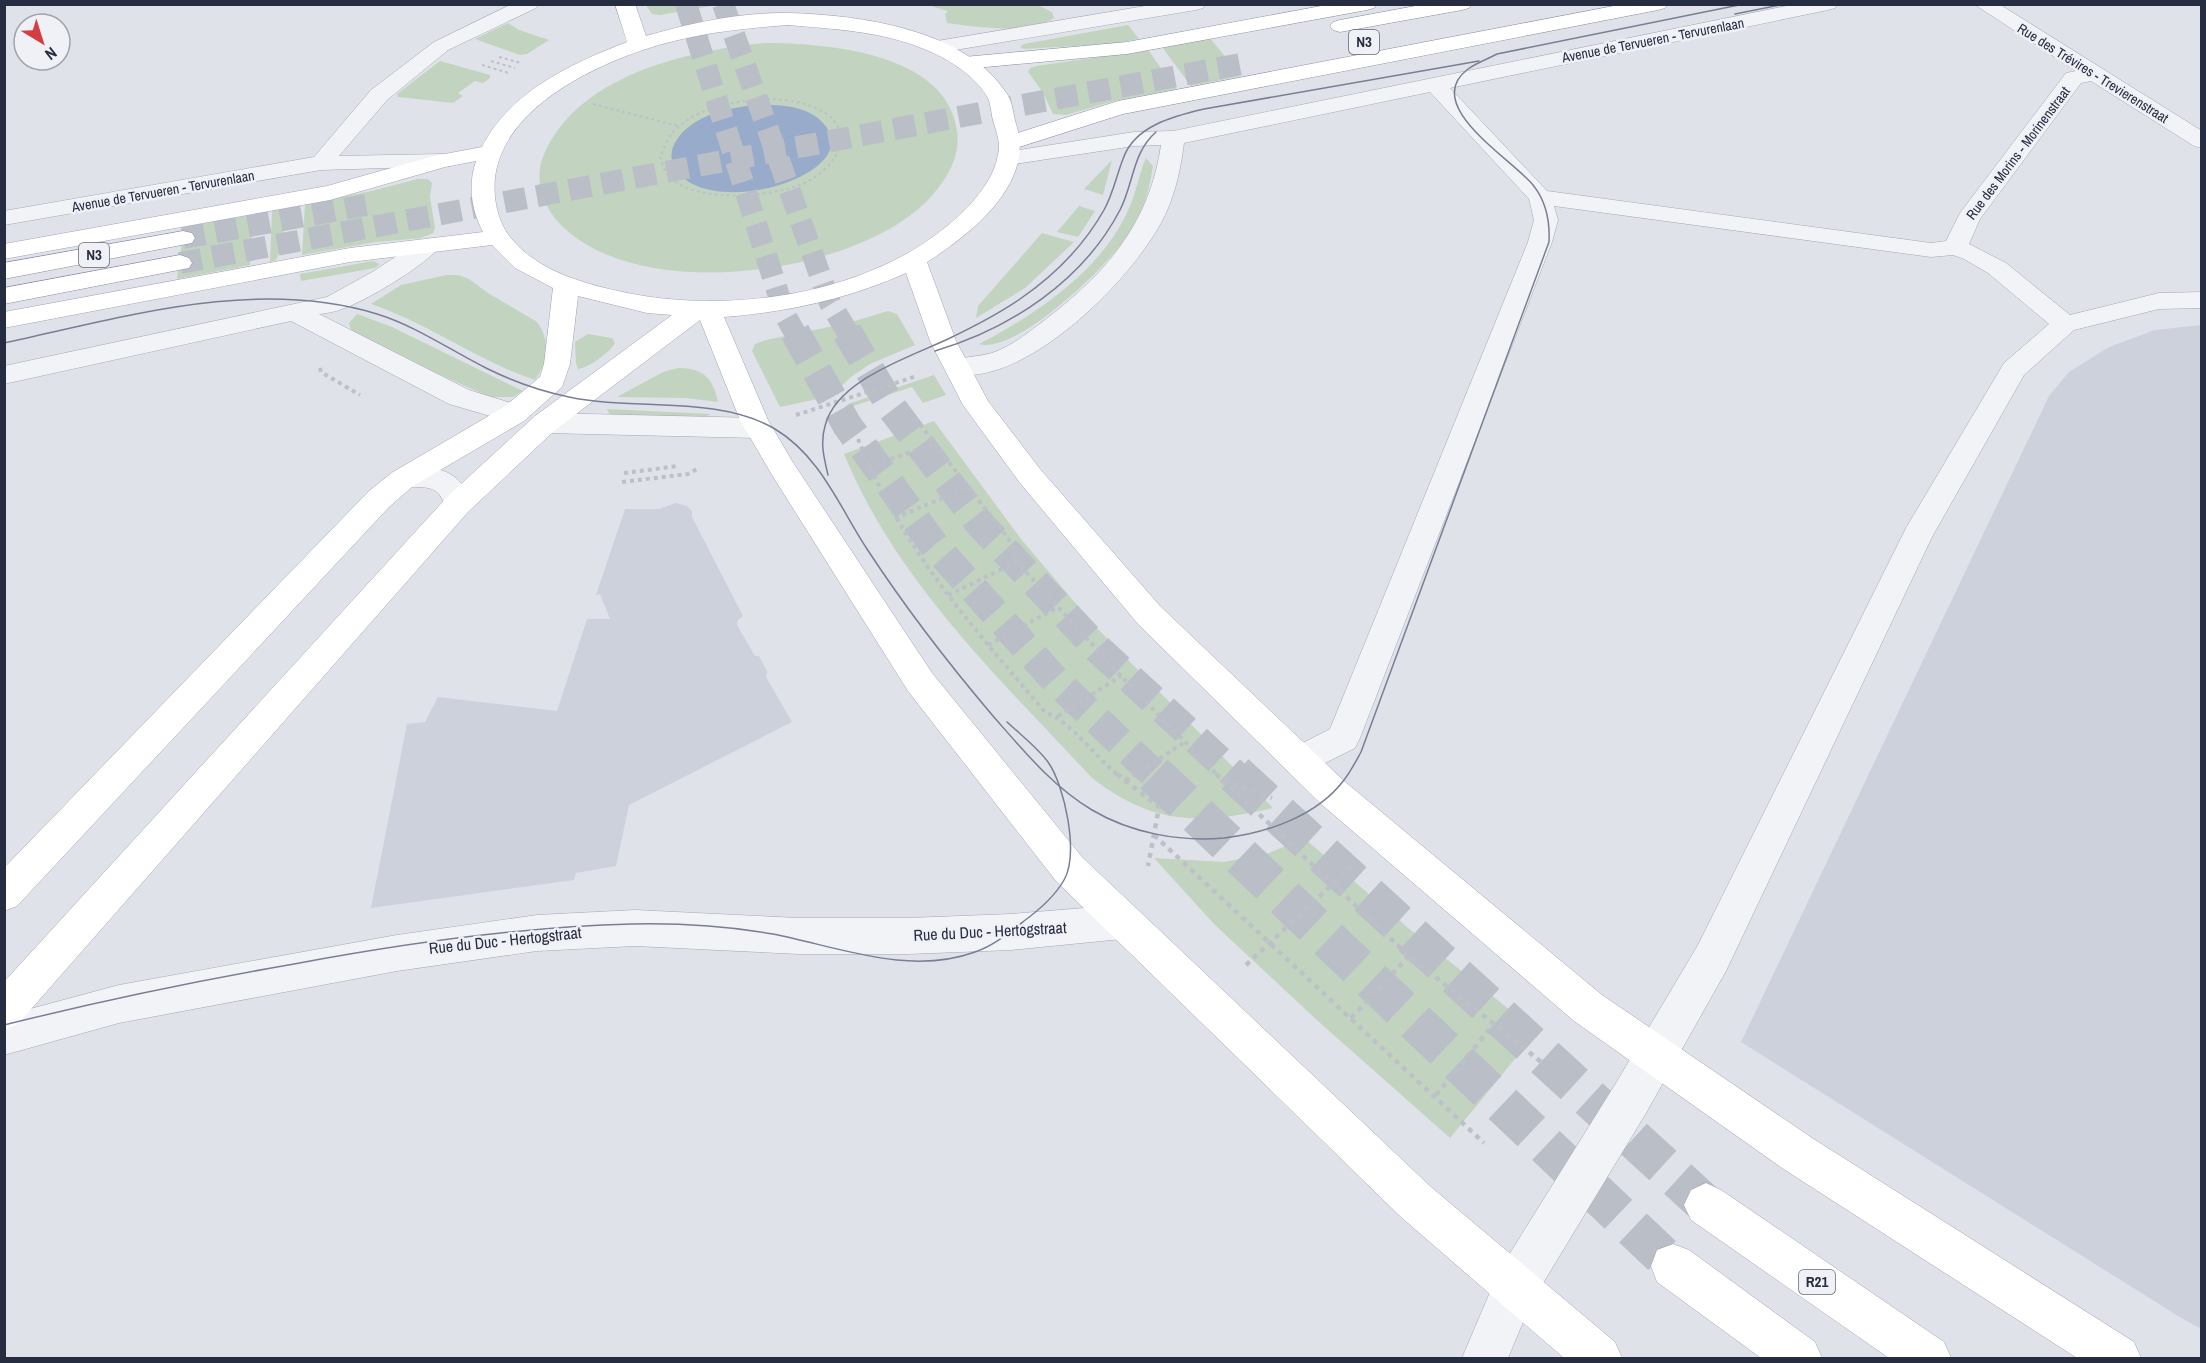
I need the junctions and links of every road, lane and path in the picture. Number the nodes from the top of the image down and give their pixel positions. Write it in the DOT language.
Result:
graph roads {
  1 [pos="529,4"];
  2 [pos="625,4"];
  3 [pos="1058,4"];
  4 [pos="1196,4"];
  5 [pos="1367,4"];
  6 [pos="1462,4"];
  7 [pos="1563,4"];
  8 [pos="1658,4"];
  9 [pos="1764,4"];
  10 [pos="1828,4"];
  11 [pos="1984,4"];
  12 [pos="785,12"];
  13 [pos="1088,23"];
  14 [pos="638,43"];
  15 [pos="1227,46"];
  16 [pos="936,47"];
  17 [pos="495,56"];
  18 [pos="489,60"];
  19 [pos="1263,60"];
  20 [pos="964,63"];
  21 [pos="480,64"];
  22 [pos="527,65"];
  23 [pos="519,70"];
  24 [pos="512,74"];
  25 [pos="2093,74"];
  26 [pos="1479,75"];
  27 [pos="1435,85"];
  28 [pos="544,92"];
  29 [pos="679,127"];
  30 [pos="1173,138"];
  31 [pos="2202,141"];
  32 [pos="1009,150"];
  33 [pos="490,152"];
  34 [pos="442,161"];
  35 [pos="321,163"];
  36 [pos="1540,197"];
  37 [pos="4,218"];
  38 [pos="498,237"];
  39 [pos="428,246"];
  40 [pos="1955,247"];
  41 [pos="4,252"];
  42 [pos="914,260"];
  43 [pos="4,271"];
  44 [pos="566,286"];
  45 [pos="4,296"];
  46 [pos="2202,300"];
  47 [pos="703,309"];
  48 [pos="296,313"];
  49 [pos="4,320"];
  50 [pos="2065,324"];
  51 [pos="957,368"];
  52 [pos="321,372"];
  53 [pos="4,375"];
  54 [pos="360,395"];
  55 [pos="514,414"];
  56 [pos="915,418"];
  57 [pos="545,423"];
  58 [pos="758,428"];
  59 [pos="858,439"];
  60 [pos="934,444"];
  61 [pos="687,465"];
  62 [pos="868,467"];
  63 [pos="699,468"];
  64 [pos="624,473"];
  65 [pos="403,479"];
  66 [pos="622,482"];
  67 [pos="969,487"];
  68 [pos="458,504"];
  69 [pos="895,519"];
  70 [pos="1017,562"];
  71 [pos="947,596"];
  72 [pos="1058,607"];
  73 [pos="988,645"];
  74 [pos="1121,676"];
  75 [pos="1058,716"];
  76 [pos="1185,742"];
  77 [pos="1299,761"];
  78 [pos="1220,778"];
  79 [pos="1125,781"];
  80 [pos="1273,798"];
  81 [pos="1154,835"];
  82 [pos="1352,865"];
  83 [pos="1148,866"];
  84 [pos="1333,884"];
  85 [pos="4,894"];
  86 [pos="1122,922"];
  87 [pos="1270,943"];
  88 [pos="1409,956"];
  89 [pos="1246,965"];
  90 [pos="4,1011"];
  91 [pos="1351,1018"];
  92 [pos="1494,1024"];
  93 [pos="4,1036"];
  94 [pos="1656,1055"];
  95 [pos="1545,1065"];
  96 [pos="1436,1095"];
  97 [pos="1484,1143"];
  98 [pos="1706,1205"];
  99 [pos="1673,1266"];
  100 [pos="1515,1287"];
  101 [pos="1485,1359"];
  102 [pos="1599,1359"];
  103 [pos="1799,1359"];
  104 [pos="1928,1359"];
  105 [pos="2118,1359"];
  1 -- 35 [label="street"];
  2 -- 14 [label="main road"];
  3 -- 13 [label="street"];
  4 -- 13 [label="street"];
  5 -- 20 [label="main road"];
  6 -- 15 [label="main road, N3"];
  7 -- 19 [label="main road, N3"];
  8 -- 32 [label="main road"];
  9 -- 26 [label="street, Avenue de Tervueren - Tervurenlaan"];
  10 -- 26 [label="street, Avenue de Tervueren - Tervurenlaan"];
  11 -- 25 [label="street, Rue des Trévires - Trevierenstraat"];
  12 -- 14 [label="main road"];
  12 -- 16 [label="main road"];
  13 -- 16 [label="street"];
  14 -- 28 [label="main road"];
  16 -- 20 [label="main road"];
  17 -- 22 [label="path"];
  18 -- 23 [label="path"];
  20 -- 32 [label="main road"];
  21 -- 24 [label="path"];
  25 -- 31 [label="street, Rue des Trévires - Trevierenstraat"];
  25 -- 40 [label="street, Rue des Morins - Morinenstraat"];
  26 -- 27 [label="street, Avenue de Tervueren - Tervurenlaan"];
  27 -- 30 [label="street, Avenue de Tervueren - Tervurenlaan"];
  27 -- 36 [label="street"];
  28 -- 29 [label="path"];
  28 -- 33 [label="main road"];
  29 -- 29 [label="path"];
  30 -- 32 [label="street, Avenue de Tervueren - Tervurenlaan"];
  30 -- 51 [label="street"];
  32 -- 42 [label="main road"];
  33 -- 34 [label="main road"];
  33 -- 38 [label="main road"];
  34 -- 35 [label="street, Avenue de Tervueren - Tervurenlaan"];
  34 -- 41 [label="main road"];
  35 -- 37 [label="street, Avenue de Tervueren - Tervurenlaan"];
  36 -- 40 [label="street"];
  36 -- 77 [label="street"];
  38 -- 39 [label="main road"];
  38 -- 44 [label="main road"];
  39 -- 48 [label="street"];
  39 -- 49 [label="main road"];
  40 -- 50 [label="street"];
  42 -- 47 [label="main road"];
  42 -- 51 [label="main road"];
  43 -- 45 [label="main road, N3"];
  44 -- 47 [label="main road"];
  44 -- 55 [label="main road"];
  46 -- 50 [label="street"];
  47 -- 57 [label="main road"];
  47 -- 58 [label="main road"];
  48 -- 53 [label="street"];
  48 -- 55 [label="street"];
  50 -- 94 [label="street"];
  51 -- 58 [label="path"];
  51 -- 77 [label="main road"];
  52 -- 54 [label="path"];
  55 -- 65 [label="main road"];
  56 -- 60 [label="path"];
  57 -- 58 [label="street"];
  57 -- 68 [label="main road"];
  58 -- 86 [label="main road"];
  59 -- 62 [label="path"];
  60 -- 62 [label="path"];
  60 -- 67 [label="path"];
  61 -- 64 [label="path"];
  62 -- 69 [label="path"];
  63 -- 66 [label="path"];
  65 -- 68 [label="street"];
  65 -- 85 [label="main road"];
  67 -- 69 [label="path"];
  67 -- 70 [label="path"];
  68 -- 90 [label="main road"];
  69 -- 71 [label="path"];
  70 -- 71 [label="path"];
  70 -- 72 [label="path"];
  71 -- 73 [label="path"];
  72 -- 73 [label="path"];
  72 -- 74 [label="path"];
  73 -- 75 [label="path"];
  74 -- 75 [label="path"];
  74 -- 76 [label="path"];
  75 -- 79 [label="path"];
  76 -- 78 [label="path"];
  76 -- 79 [label="path"];
  77 -- 94 [label="main road"];
  78 -- 80 [label="path"];
  78 -- 84 [label="path"];
  79 -- 81 [label="path"];
  81 -- 83 [label="path"];
  81 -- 87 [label="path"];
  82 -- 84 [label="path"];
  84 -- 87 [label="path"];
  84 -- 88 [label="path"];
  86 -- 93 [label="street, Rue du Duc - Hertogstraat"];
  86 -- 100 [label="main road"];
  87 -- 89 [label="path"];
  87 -- 91 [label="path"];
  88 -- 91 [label="path"];
  88 -- 92 [label="path"];
  91 -- 96 [label="path"];
  92 -- 95 [label="path"];
  92 -- 96 [label="path"];
  94 -- 100 [label="street"];
  94 -- 105 [label="main road"];
  96 -- 97 [label="path"];
  98 -- 104 [label="main road, R21"];
  99 -- 103 [label="main road"];
  100 -- 101 [label="street"];
  100 -- 102 [label="main road"];
}
